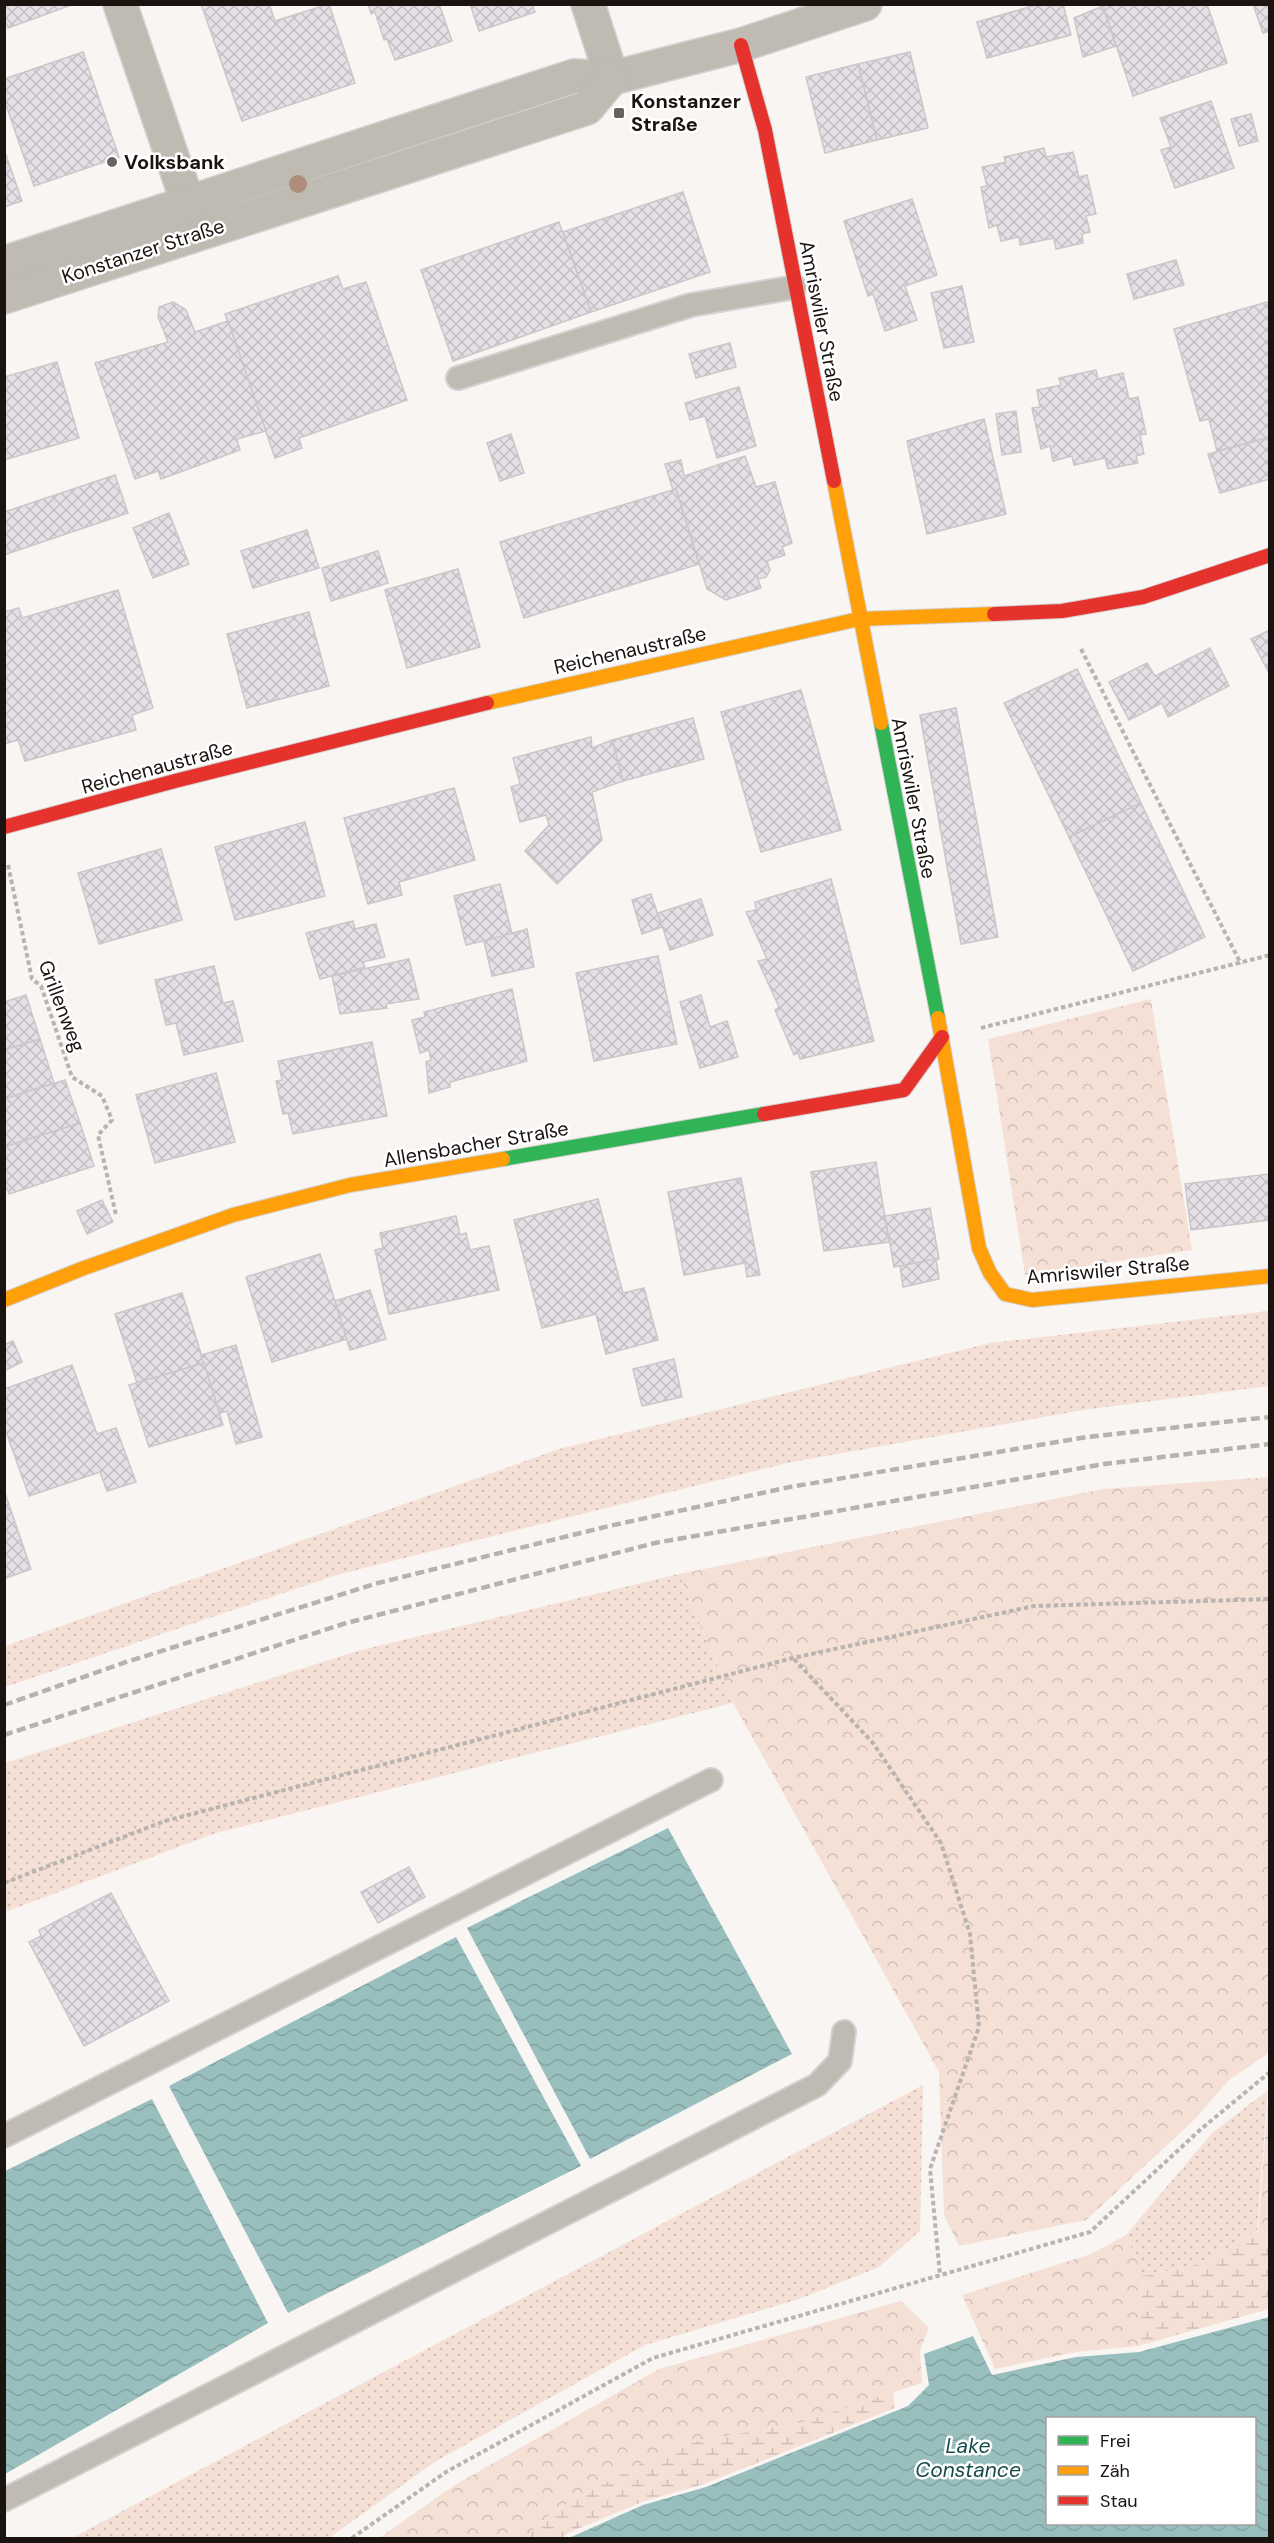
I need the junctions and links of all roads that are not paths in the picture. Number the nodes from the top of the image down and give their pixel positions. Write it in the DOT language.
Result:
graph roads {
  1 [pos="120,4"];
  2 [pos="588,4"];
  3 [pos="865,4"];
  4 [pos="741,45"];
  5 [pos="612,78"];
  6 [pos="188,203"];
  7 [pos="198,233"];
  8 [pos="4,263"];
  9 [pos="795,287"];
  10 [pos="4,297"];
  11 [pos="458,378"];
  12 [pos="1269,555"];
  13 [pos="859,619"];
  14 [pos="4,827"];
  15 [pos="942,1037"];
  16 [pos="1269,1275"];
  17 [pos="4,1300"];
  18 [pos="711,1780"];
  19 [pos="844,2032"];
  20 [pos="4,2136"];
  21 [pos="4,2500"];
  1 -- 6 [label="street"];
  2 -- 5 [label="street"];
  3 -- 4 [label="street, Konstanzer Straße"];
  4 -- 5 [label="street, Konstanzer Straße"];
  4 -- 9 [label="street, Amriswiler Straße"];
  5 -- 6 [label="street, Konstanzer Straße"];
  5 -- 7 [label="street, Konstanzer Straße"];
  6 -- 7 [label="street"];
  6 -- 8 [label="street, Konstanzer Straße"];
  7 -- 10 [label="street, Konstanzer Straße"];
  9 -- 11 [label="lane"];
  9 -- 13 [label="street, Amriswiler Straße"];
  12 -- 13 [label="street, Reichenaustraße"];
  13 -- 14 [label="street, Reichenaustraße"];
  13 -- 15 [label="street, Amriswiler Straße"];
  15 -- 16 [label="street, Amriswiler Straße"];
  15 -- 17 [label="street, Allensbacher Straße"];
  18 -- 20 [label="lane"];
  19 -- 21 [label="lane"];
}
